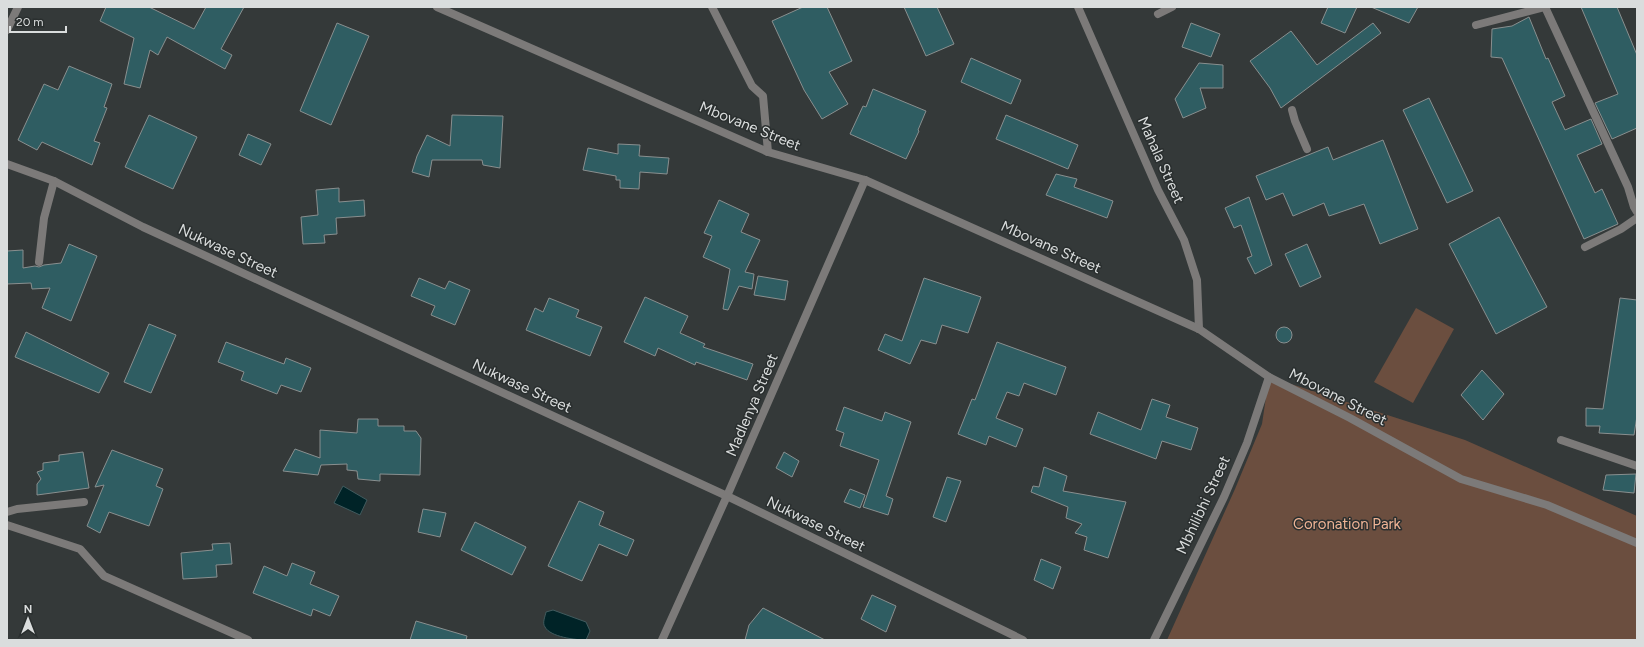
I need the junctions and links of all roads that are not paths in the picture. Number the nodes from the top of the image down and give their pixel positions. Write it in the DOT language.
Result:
graph roads {
  1 [pos="18,7"];
  2 [pos="437,7"];
  3 [pos="712,7"];
  4 [pos="1078,7"];
  5 [pos="1172,7"];
  6 [pos="1545,7"];
  7 [pos="1158,14"];
  8 [pos="1476,25"];
  9 [pos="7,30"];
  10 [pos="1292,110"];
  11 [pos="1307,149"];
  12 [pos="768,152"];
  13 [pos="7,164"];
  14 [pos="865,180"];
  15 [pos="54,181"];
  16 [pos="1637,212"];
  17 [pos="1637,218"];
  18 [pos="1585,247"];
  19 [pos="39,262"];
  20 [pos="1199,329"];
  21 [pos="1269,377"];
  22 [pos="1561,440"];
  23 [pos="1637,466"];
  24 [pos="727,496"];
  25 [pos="84,502"];
  26 [pos="7,512"];
  27 [pos="7,525"];
  28 [pos="1637,543"];
  29 [pos="248,640"];
  30 [pos="662,640"];
  31 [pos="1024,640"];
  32 [pos="1154,640"];
  1 -- 9 [label="street"];
  2 -- 12 [label="street, Mbovane Street"];
  3 -- 12 [label="street"];
  4 -- 20 [label="street, Mahala Street"];
  5 -- 7 [label="street"];
  6 -- 8 [label="street"];
  6 -- 16 [label="street"];
  10 -- 11 [label="street"];
  12 -- 14 [label="street, Mbovane Street"];
  13 -- 15 [label="street, Nukwase Street"];
  14 -- 20 [label="street, Mbovane Street"];
  14 -- 24 [label="street, Madlenya Street"];
  15 -- 19 [label="street"];
  15 -- 24 [label="street, Nukwase Street"];
  17 -- 18 [label="street"];
  20 -- 21 [label="street, Mbovane Street"];
  21 -- 28 [label="street, Mbovane Street"];
  21 -- 32 [label="street, Mbhilibhi Street"];
  22 -- 23 [label="street"];
  24 -- 30 [label="street, Madlenya Street"];
  24 -- 31 [label="street, Nukwase Street"];
  25 -- 26 [label="street"];
  27 -- 29 [label="street"];
}
